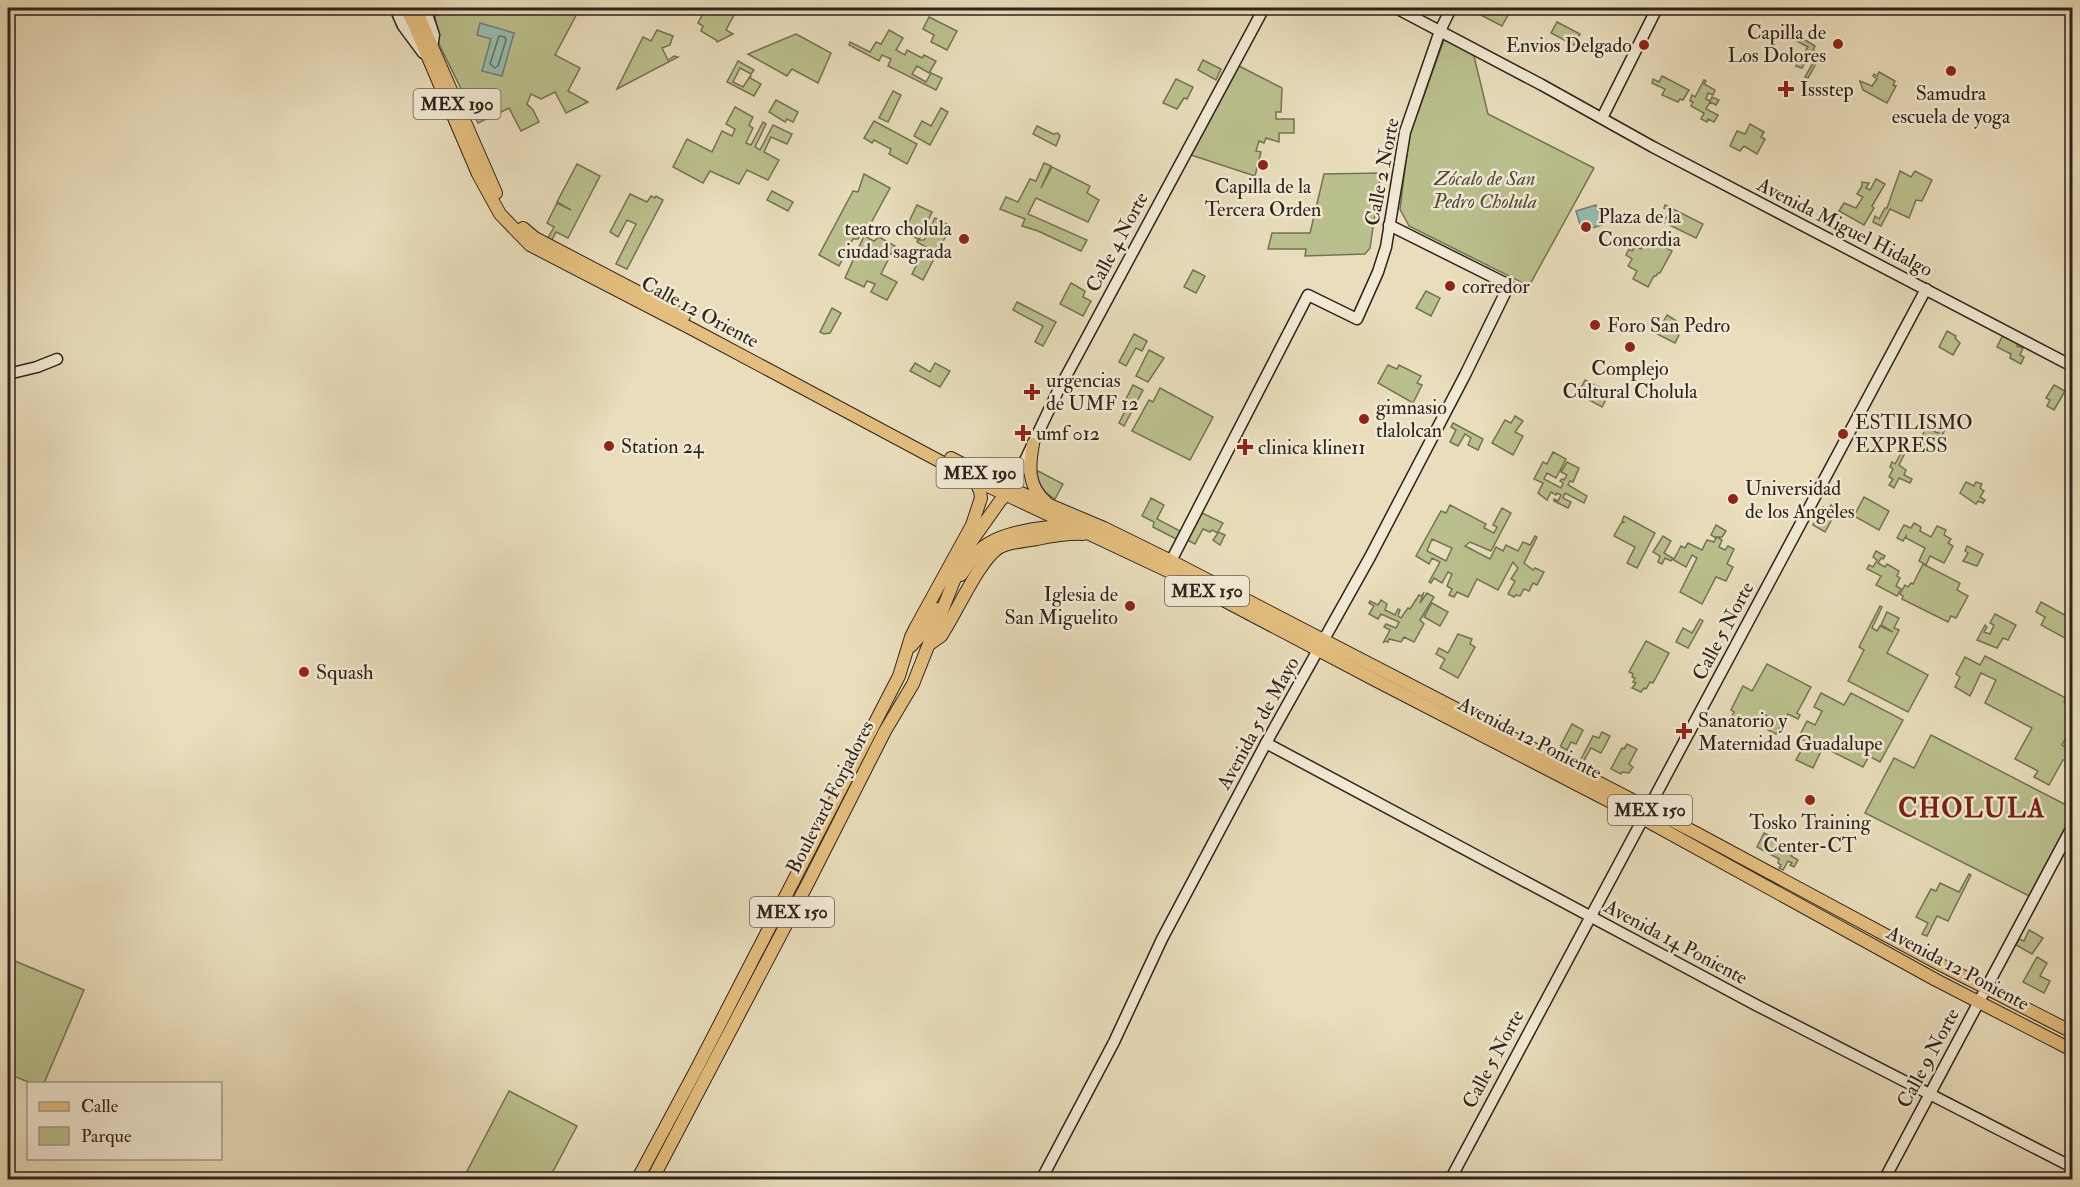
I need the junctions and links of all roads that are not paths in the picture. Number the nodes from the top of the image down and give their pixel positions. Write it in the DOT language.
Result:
graph roads {
  1 [pos="395,8"];
  2 [pos="407,8"];
  3 [pos="415,8"];
  4 [pos="425,8"];
  5 [pos="1264,8"];
  6 [pos="1396,8"];
  7 [pos="1451,8"];
  8 [pos="1658,8"];
  9 [pos="1440,31"];
  10 [pos="430,53"];
  11 [pos="1602,118"];
  12 [pos="1389,225"];
  13 [pos="1926,289"];
  14 [pos="57,359"];
  15 [pos="2073,366"];
  16 [pos="8,374"];
  17 [pos="1033,444"];
  18 [pos="975,480"];
  19 [pos="1008,492"];
  20 [pos="1049,505"];
  21 [pos="1070,525"];
  22 [pos="1099,531"];
  23 [pos="1171,561"];
  24 [pos="951,589"];
  25 [pos="930,644"];
  26 [pos="1322,646"];
  27 [pos="908,651"];
  28 [pos="1266,743"];
  29 [pos="1645,813"];
  30 [pos="2073,827"];
  31 [pos="1591,917"];
  32 [pos="1919,954"];
  33 [pos="1912,967"];
  34 [pos="1945,967"];
  35 [pos="1936,980"];
  36 [pos="1987,988"];
  37 [pos="1978,1002"];
  38 [pos="2073,1032"];
  39 [pos="2073,1050"];
  40 [pos="1929,1094"];
  41 [pos="2073,1167"];
  42 [pos="637,1179"];
  43 [pos="652,1179"];
  44 [pos="1041,1179"];
  45 [pos="1450,1179"];
  46 [pos="1884,1179"];
  1 -- 10 [label="street"];
  2 -- 10 [label="main road, Calle 12 Oriente / MEX 190"];
  3 -- 10 [label="main road, Calle 12 Oriente / MEX 190"];
  4 -- 10 [label="street, Calle 12 Oriente"];
  5 -- 17 [label="street, Calle 4 Norte"];
  6 -- 9 [label="street, Avenida Miguel Hidalgo"];
  7 -- 9 [label="street, Calle 2 Norte"];
  8 -- 11 [label="street"];
  9 -- 11 [label="street, Avenida Miguel Hidalgo"];
  9 -- 12 [label="street, Calle 2 Norte"];
  10 -- 18 [label="main road, Calle 12 Oriente / MEX 190"];
  10 -- 19 [label="main road, Calle 12 Oriente / MEX 190"];
  11 -- 13 [label="street, Avenida Miguel Hidalgo"];
  12 -- 23 [label="street, Calle 2 Norte"];
  12 -- 26 [label="street, Avenida 5 de Mayo"];
  13 -- 15 [label="street, Avenida Miguel Hidalgo"];
  13 -- 29 [label="street, Calle 5 Norte"];
  14 -- 16 [label="street"];
  17 -- 19 [label="street, Calle 4 Norte"];
  17 -- 20 [label="main road"];
  18 -- 19 [label="main road, Calle 12 Oriente / MEX 190"];
  18 -- 27 [label="main road"];
  19 -- 20 [label="main road, Calle 12 Oriente / MEX 190"];
  19 -- 21 [label="main road, Calle 12 Oriente / MEX 190"];
  19 -- 24 [label="main road, Boulevard Forjadores"];
  20 -- 22 [label="main road, Calle 12 Oriente / MEX 190"];
  21 -- 22 [label="main road, MEX 150"];
  21 -- 24 [label="main road, MEX 150"];
  22 -- 23 [label="main road, Avenida 12 Poniente / MEX 150"];
  22 -- 25 [label="main road, MEX 150"];
  22 -- 26 [label="main road, Avenida 12 Poniente / MEX 150"];
  23 -- 26 [label="main road, Avenida 12 Poniente / MEX 150"];
  24 -- 25 [label="main road, Boulevard Forjadores"];
  24 -- 27 [label="main road, MEX 150"];
  25 -- 43 [label="main road, Boulevard Forjadores / MEX 150"];
  26 -- 28 [label="street, Avenida 5 de Mayo"];
  26 -- 29 [label="main road, Avenida 12 Poniente / MEX 150"];
  27 -- 42 [label="main road, Boulevard Forjadores / MEX 150"];
  28 -- 31 [label="street, Avenida 14 Poniente"];
  28 -- 44 [label="street, Avenida 5 de Mayo"];
  29 -- 31 [label="street, Calle 5 Norte"];
  29 -- 32 [label="main road, Avenida 12 Poniente / MEX 150"];
  29 -- 33 [label="main road, Avenida 12 Poniente / MEX 150"];
  30 -- 36 [label="street, Calle 9 Norte"];
  31 -- 40 [label="street, Avenida 14 Poniente"];
  31 -- 45 [label="street, Calle 5 Norte"];
  32 -- 33 [label="main road"];
  32 -- 34 [label="main road, Avenida 12 Poniente / MEX 150"];
  33 -- 35 [label="main road, Avenida 12 Poniente / MEX 150"];
  34 -- 35 [label="main road"];
  34 -- 36 [label="main road, Avenida 12 Poniente / MEX 150"];
  35 -- 37 [label="main road, Avenida 12 Poniente / MEX 150"];
  36 -- 37 [label="street, Calle 9 Norte"];
  36 -- 38 [label="main road, Avenida 12 Poniente / MEX 150"];
  37 -- 39 [label="main road, Avenida 12 Poniente / MEX 150"];
  37 -- 40 [label="street, Calle 9 Norte"];
  40 -- 41 [label="street, Avenida 14 Poniente"];
  40 -- 46 [label="street, Calle 9 Norte"];
}
